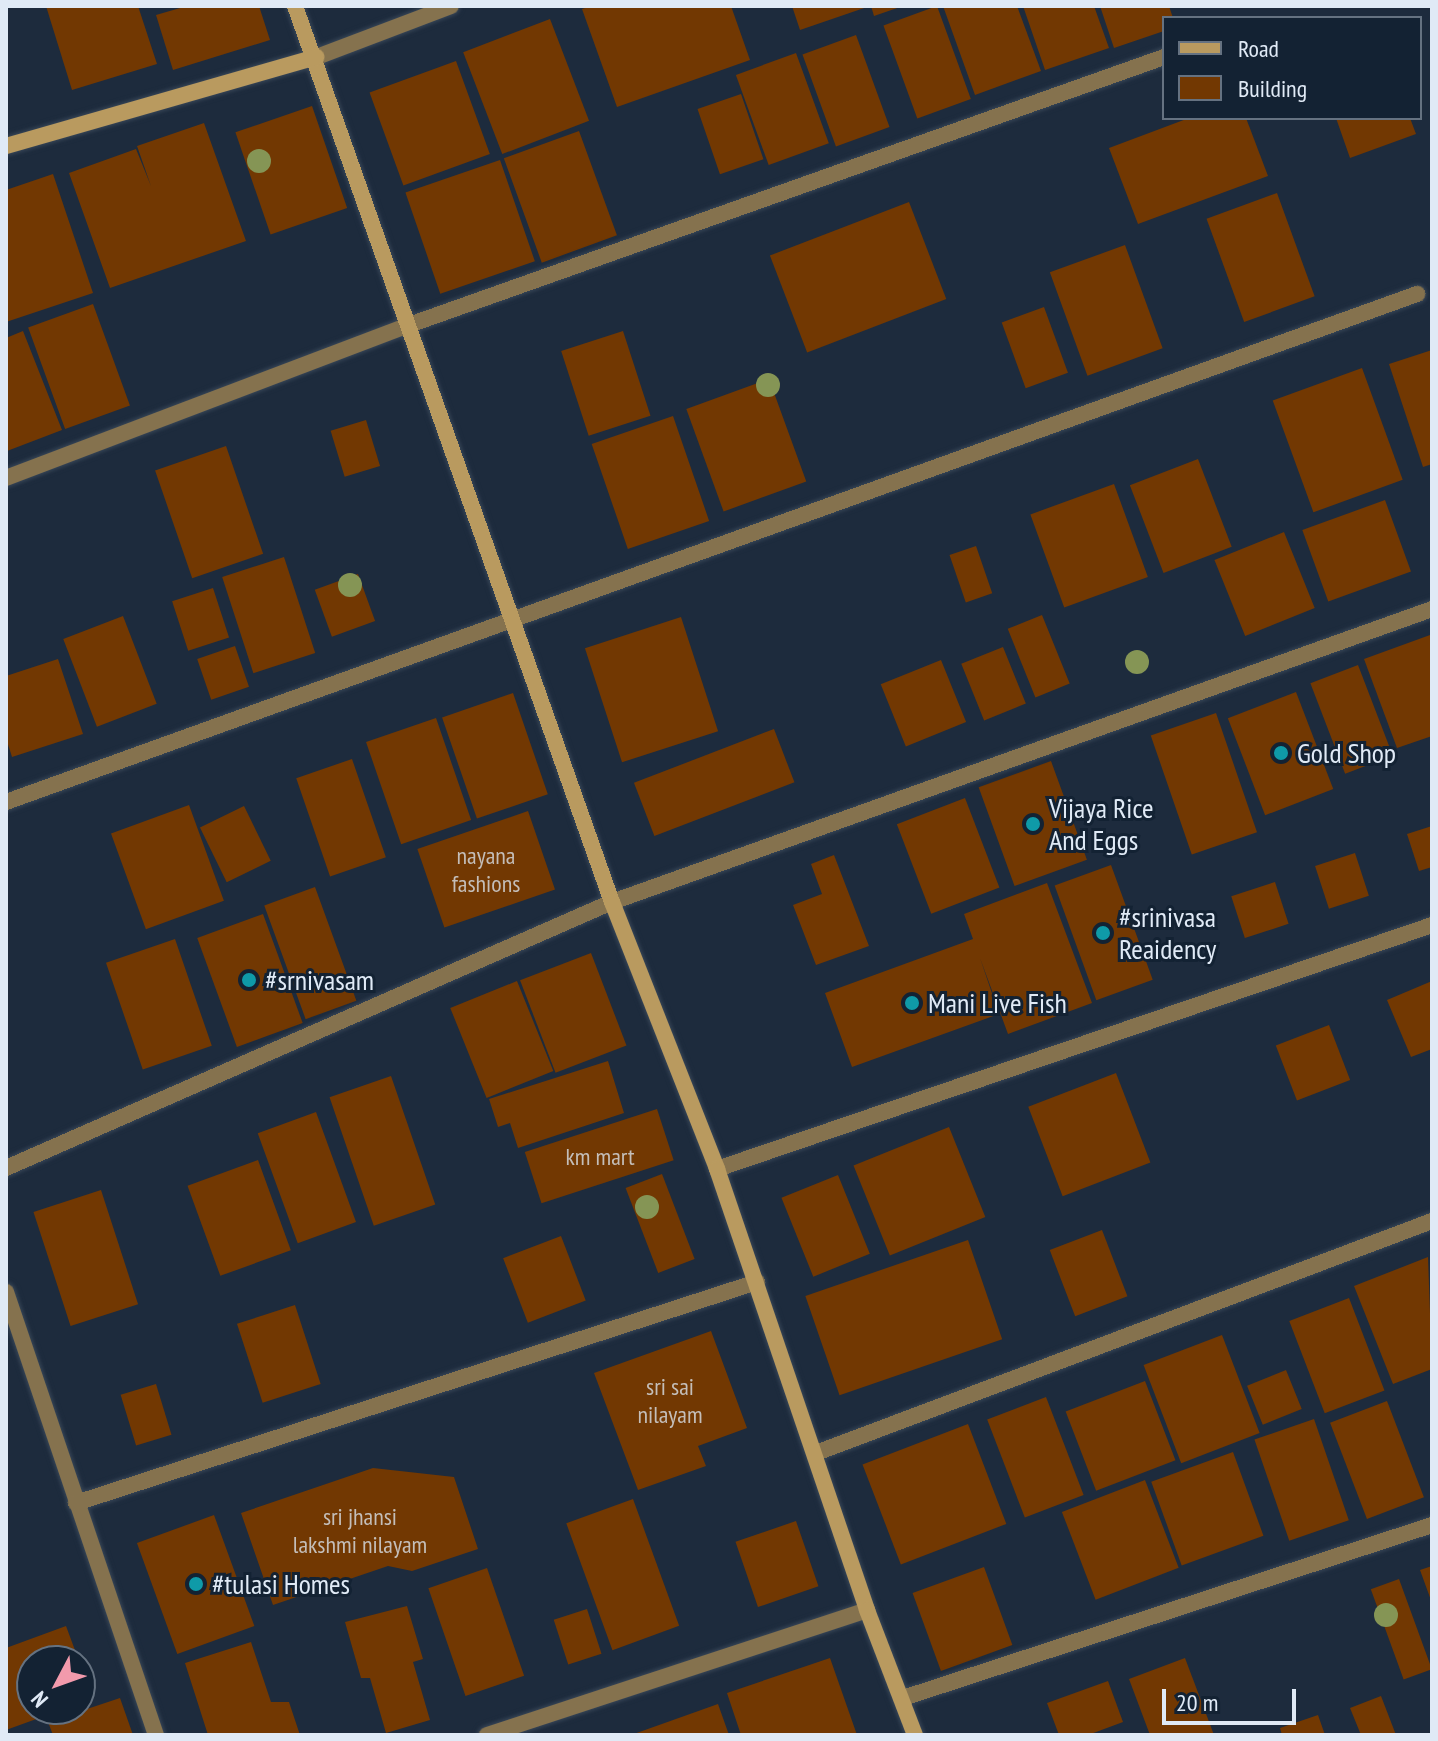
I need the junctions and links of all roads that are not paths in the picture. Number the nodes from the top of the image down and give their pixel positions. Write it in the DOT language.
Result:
graph roads {
  1 [pos="295,6"];
  2 [pos="451,6"];
  3 [pos="317,57"];
  4 [pos="1162,58"];
  5 [pos="6,146"];
  6 [pos="1417,294"];
  7 [pos="409,325"];
  8 [pos="6,478"];
  9 [pos="1432,609"];
  10 [pos="511,617"];
  11 [pos="6,802"];
  12 [pos="612,902"];
  13 [pos="1432,925"];
  14 [pos="6,1168"];
  15 [pos="717,1169"];
  16 [pos="1432,1221"];
  17 [pos="757,1282"];
  18 [pos="6,1292"];
  19 [pos="816,1453"];
  20 [pos="76,1503"];
  21 [pos="1432,1525"];
  22 [pos="867,1610"];
  23 [pos="903,1698"];
  24 [pos="156,1735"];
  25 [pos="487,1735"];
  26 [pos="915,1735"];
  1 -- 3 [label="street"];
  2 -- 3 [label="street"];
  3 -- 5 [label="street"];
  3 -- 7 [label="street"];
  4 -- 7 [label="street"];
  6 -- 10 [label="street"];
  7 -- 8 [label="street"];
  7 -- 10 [label="street"];
  9 -- 12 [label="street"];
  10 -- 11 [label="street"];
  10 -- 12 [label="street"];
  12 -- 14 [label="street"];
  12 -- 15 [label="street"];
  13 -- 15 [label="street"];
  15 -- 17 [label="street"];
  16 -- 19 [label="street"];
  17 -- 19 [label="street"];
  17 -- 20 [label="street"];
  18 -- 20 [label="street"];
  19 -- 22 [label="street"];
  20 -- 24 [label="street"];
  21 -- 23 [label="street"];
  22 -- 23 [label="street"];
  22 -- 25 [label="street"];
  23 -- 26 [label="street"];
}
